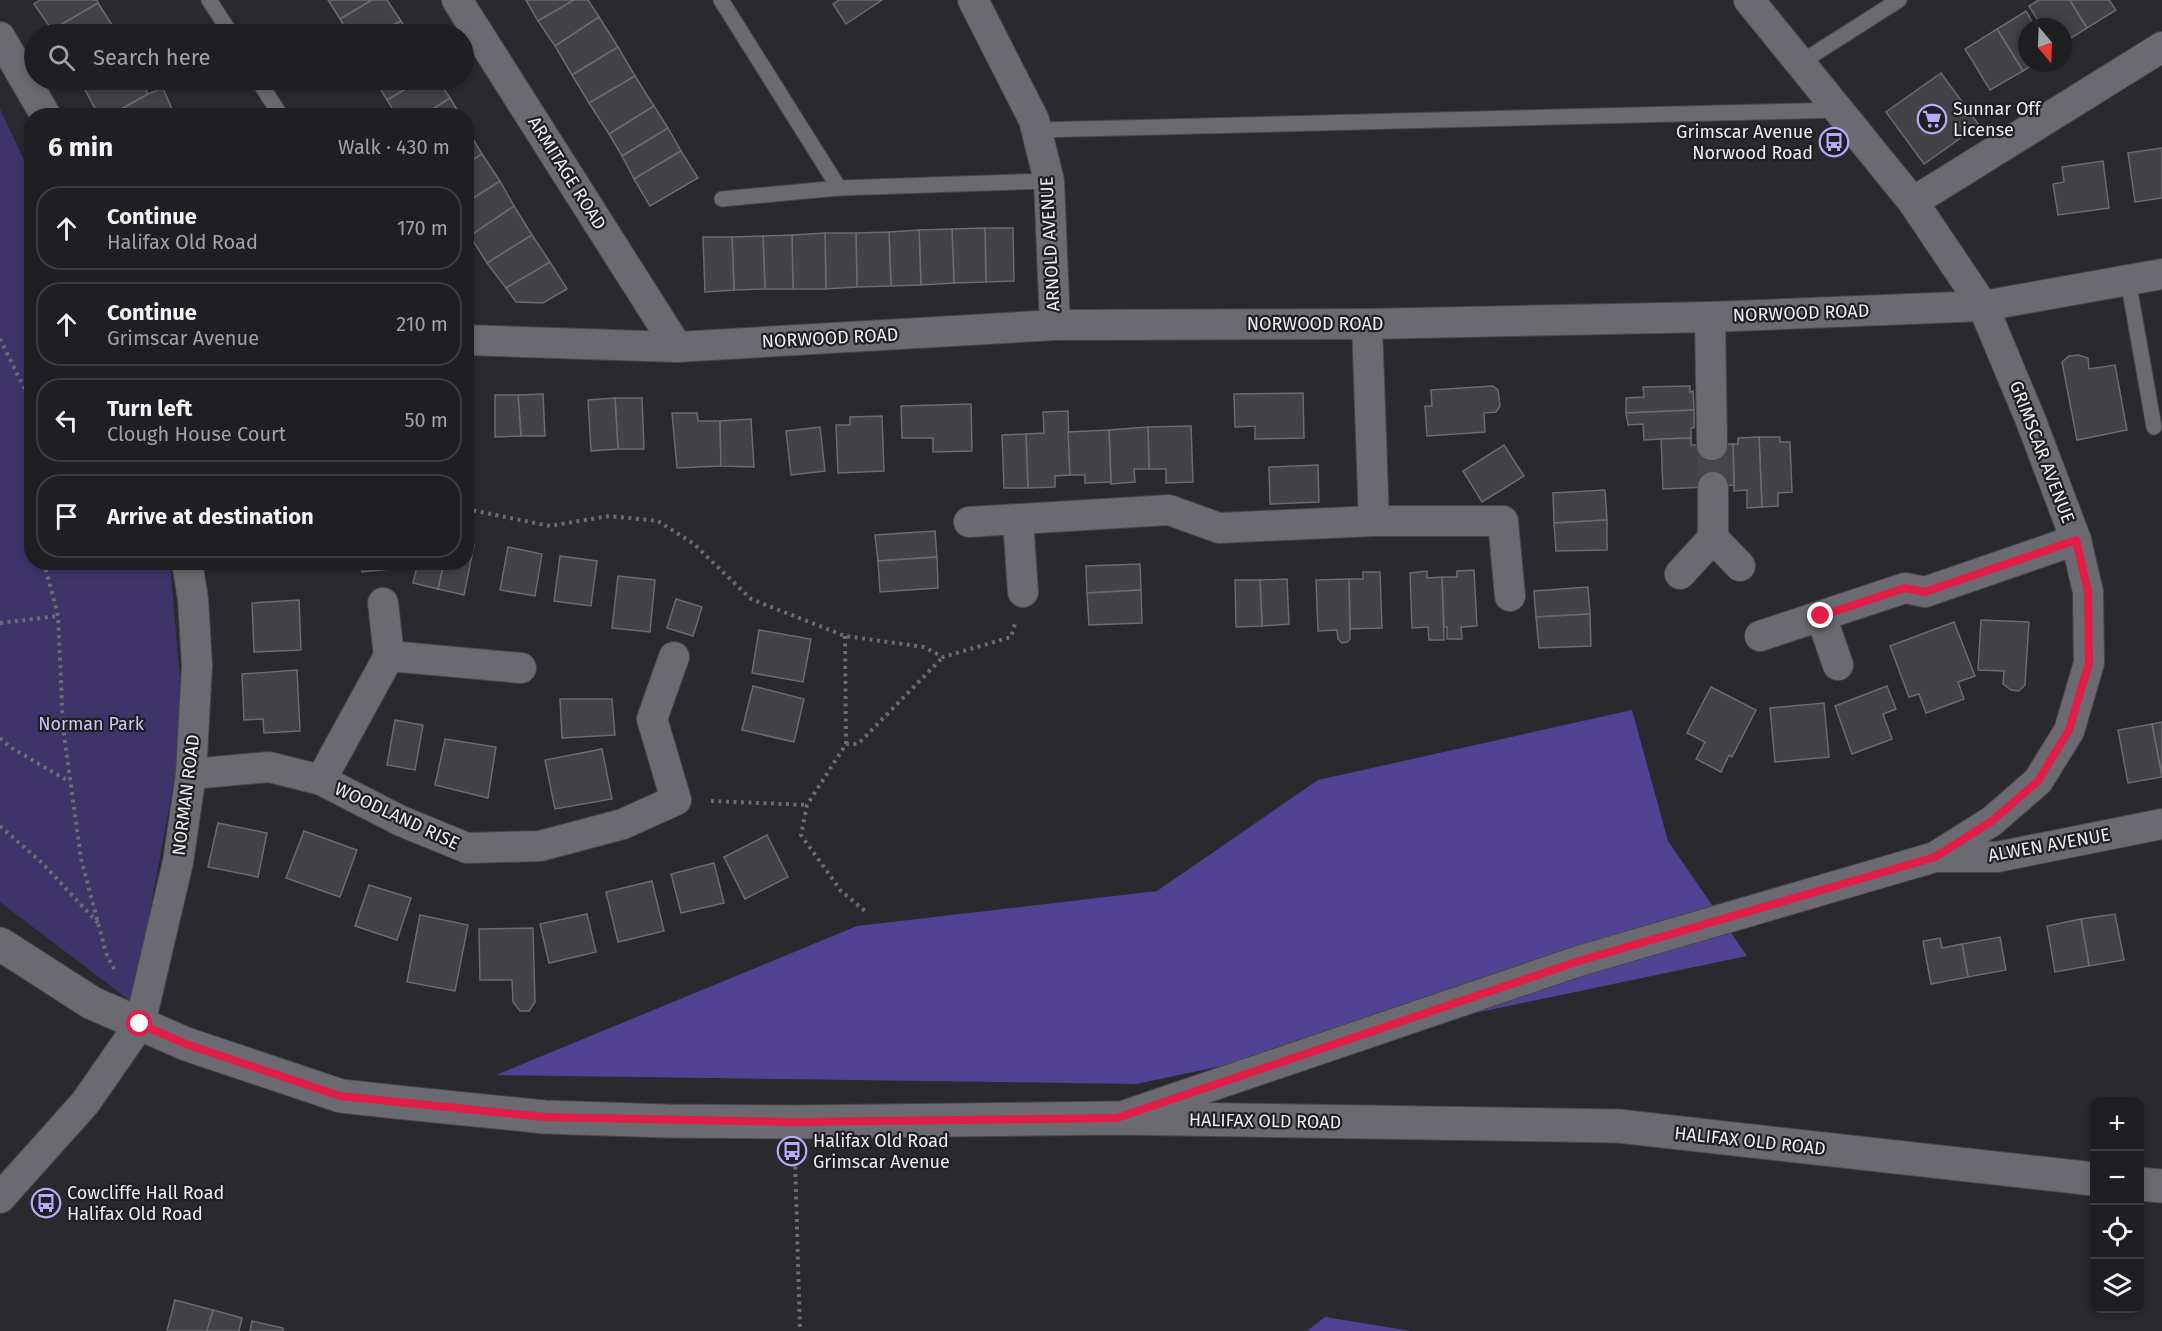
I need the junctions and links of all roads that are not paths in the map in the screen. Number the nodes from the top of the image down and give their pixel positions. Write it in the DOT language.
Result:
graph roads {
  1 [pos="209,0"];
  2 [pos="457,0"];
  3 [pos="721,0"];
  4 [pos="973,0"];
  5 [pos="1749,0"];
  6 [pos="1899,0"];
  7 [pos="225,24"];
  8 [pos="472,24"];
  9 [pos="474,27"];
  10 [pos="0,37"];
  11 [pos="2162,47"];
  12 [pos="1800,63"];
  13 [pos="24,78"];
  14 [pos="31,90"];
  15 [pos="264,90"];
  16 [pos="41,108"];
  17 [pos="276,108"];
  18 [pos="1839,110"];
  19 [pos="1037,130"];
  20 [pos="1049,181"];
  21 [pos="839,188"];
  22 [pos="722,199"];
  23 [pos="1913,202"];
  24 [pos="2162,274"];
  25 [pos="2128,280"];
  26 [pos="1983,306"];
  27 [pos="1710,317"];
  28 [pos="1367,324"];
  29 [pos="1055,325"];
  30 [pos="474,340"];
  31 [pos="677,347"];
  32 [pos="2154,427"];
  33 [pos="1712,445"];
  34 [pos="1713,487"];
  35 [pos="1018,520"];
  36 [pos="969,522"];
  37 [pos="1374,522"];
  38 [pos="1713,538"];
  39 [pos="2076,540"];
  40 [pos="1740,566"];
  41 [pos="188,570"];
  42 [pos="1680,574"];
  43 [pos="1023,592"];
  44 [pos="1510,596"];
  45 [pos="383,603"];
  46 [pos="1821,616"];
  47 [pos="1760,636"];
  48 [pos="389,656"];
  49 [pos="674,657"];
  50 [pos="1838,665"];
  51 [pos="522,668"];
  52 [pos="192,774"];
  53 [pos="321,780"];
  54 [pos="2162,824"];
  55 [pos="1935,857"];
  56 [pos="0,944"];
  57 [pos="140,1024"];
  58 [pos="1117,1118"];
  59 [pos="2090,1179"];
  60 [pos="2144,1184"];
  61 [pos="2162,1186"];
  62 [pos="0,1198"];
  1 -- 7 [label="lane"];
  2 -- 8 [label="street, ARMITAGE ROAD"];
  3 -- 21 [label="lane"];
  4 -- 19 [label="street, ARNOLD AVENUE"];
  5 -- 12 [label="street, GRIMSCAR AVENUE"];
  6 -- 12 [label="lane"];
  9 -- 31 [label="street, ARMITAGE ROAD"];
  10 -- 13 [label="street"];
  11 -- 23 [label="street"];
  12 -- 18 [label="street, GRIMSCAR AVENUE"];
  14 -- 16 [label="street"];
  15 -- 17 [label="lane"];
  18 -- 19 [label="lane"];
  18 -- 23 [label="street, GRIMSCAR AVENUE"];
  19 -- 20 [label="street, ARNOLD AVENUE"];
  20 -- 21 [label="lane"];
  20 -- 29 [label="street, ARNOLD AVENUE"];
  21 -- 22 [label="lane"];
  23 -- 26 [label="street, GRIMSCAR AVENUE"];
  24 -- 25 [label="street, NORWOOD ROAD"];
  25 -- 26 [label="street, NORWOOD ROAD"];
  25 -- 32 [label="lane"];
  26 -- 27 [label="street, NORWOOD ROAD"];
  26 -- 39 [label="street, GRIMSCAR AVENUE"];
  27 -- 28 [label="street, NORWOOD ROAD"];
  27 -- 33 [label="street"];
  28 -- 29 [label="street, NORWOOD ROAD"];
  28 -- 37 [label="street"];
  29 -- 31 [label="street, NORWOOD ROAD"];
  30 -- 31 [label="street, NORWOOD ROAD"];
  34 -- 38 [label="street"];
  35 -- 36 [label="street"];
  35 -- 37 [label="street"];
  35 -- 43 [label="street"];
  37 -- 44 [label="street"];
  38 -- 40 [label="street"];
  38 -- 42 [label="street"];
  39 -- 46 [label="street"];
  39 -- 55 [label="street, GRIMSCAR AVENUE"];
  41 -- 52 [label="street, NORMAN ROAD"];
  45 -- 48 [label="street"];
  46 -- 47 [label="street"];
  46 -- 50 [label="street"];
  48 -- 51 [label="street"];
  48 -- 53 [label="street, WOODLAND RISE"];
  49 -- 53 [label="street, WOODLAND RISE"];
  52 -- 53 [label="street, WOODLAND RISE"];
  52 -- 57 [label="street, NORMAN ROAD"];
  54 -- 55 [label="street, ALWEN AVENUE"];
  55 -- 58 [label="street, GRIMSCAR AVENUE"];
  56 -- 57 [label="street, HALIFAX OLD ROAD"];
  57 -- 58 [label="street, HALIFAX OLD ROAD"];
  57 -- 62 [label="street"];
  58 -- 59 [label="street, HALIFAX OLD ROAD"];
  60 -- 61 [label="street"];
}
